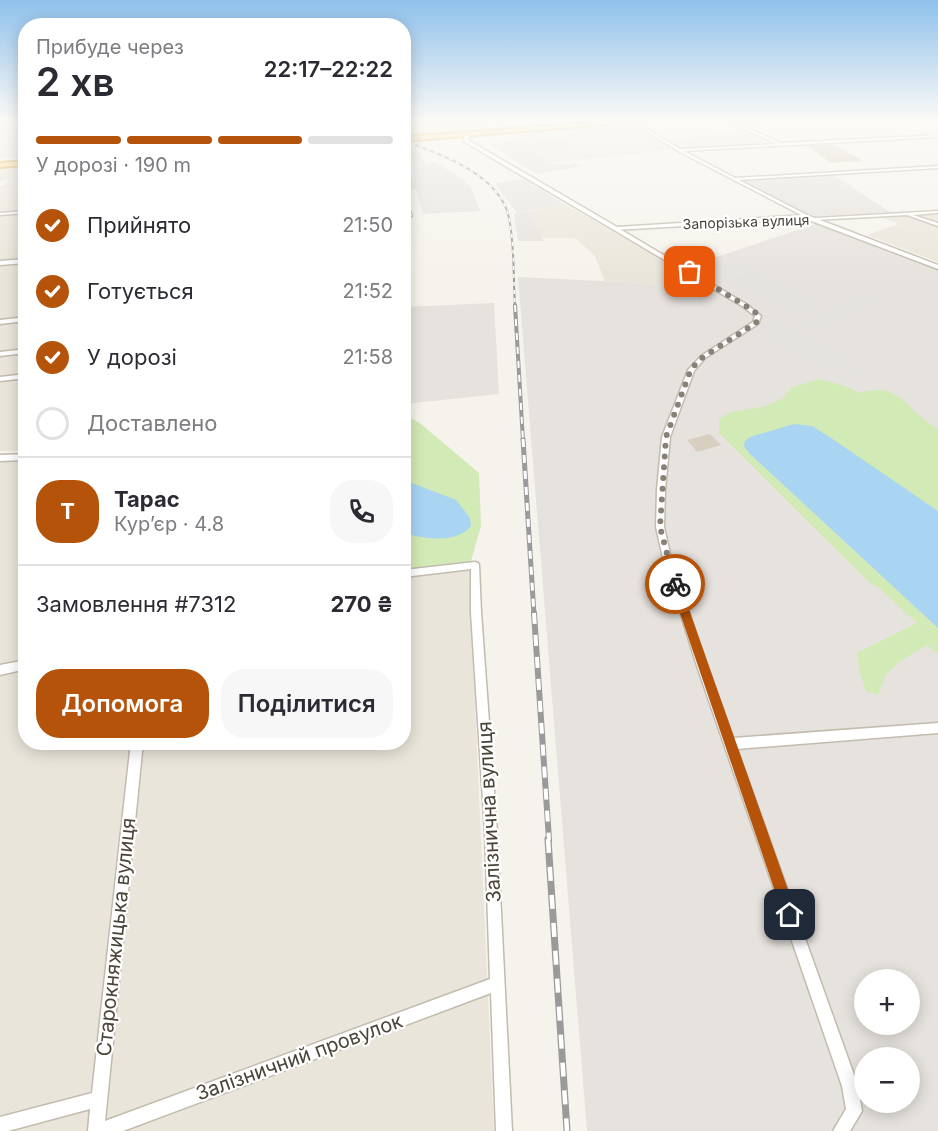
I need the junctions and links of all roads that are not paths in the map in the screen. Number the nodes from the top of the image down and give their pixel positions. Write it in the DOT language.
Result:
graph roads {
  1 [pos="522,174"];
  2 [pos="724,174"];
  3 [pos="823,174"];
  4 [pos="734,179"];
  5 [pos="938,212"];
  6 [pos="18,213"];
  7 [pos="904,213"];
  8 [pos="0,214"];
  9 [pos="811,218"];
  10 [pos="938,225"];
  11 [pos="616,229"];
  12 [pos="18,262"];
  13 [pos="0,263"];
  14 [pos="938,267"];
  15 [pos="18,320"];
  16 [pos="0,322"];
  17 [pos="18,352"];
  18 [pos="0,354"];
  19 [pos="18,377"];
  20 [pos="0,379"];
  21 [pos="18,457"];
  22 [pos="0,458"];
  23 [pos="411,573"];
  24 [pos="18,666"];
  25 [pos="0,670"];
  26 [pos="938,728"];
  27 [pos="729,744"];
  28 [pos="136,750"];
  29 [pos="497,984"];
  30 [pos="99,1099"];
  31 [pos="0,1125"];
  32 [pos="96,1131"];
  33 [pos="101,1131"];
  34 [pos="504,1131"];
  35 [pos="841,1131"];
  1 -- 11 [label="street"];
  2 -- 4 [label="street"];
  3 -- 4 [label="street"];
  4 -- 9 [label="street"];
  5 -- 7 [label="street"];
  6 -- 8 [label="street"];
  7 -- 9 [label="street"];
  7 -- 10 [label="street"];
  9 -- 11 [label="street, Запорізька вулиця"];
  9 -- 14 [label="street, Запорізька вулиця"];
  11 -- 27 [label="street"];
  12 -- 13 [label="street"];
  15 -- 16 [label="street"];
  17 -- 18 [label="street"];
  19 -- 20 [label="street"];
  21 -- 22 [label="street"];
  23 -- 29 [label="street, Залізнична вулиця"];
  24 -- 25 [label="street"];
  26 -- 27 [label="street"];
  27 -- 35 [label="street"];
  28 -- 30 [label="street, Старокняжицька вулиця"];
  29 -- 33 [label="street, Залізничний провулок"];
  29 -- 34 [label="street, Залізнична вулиця"];
  30 -- 31 [label="street"];
  30 -- 32 [label="street, Старокняжицька вулиця"];
}
